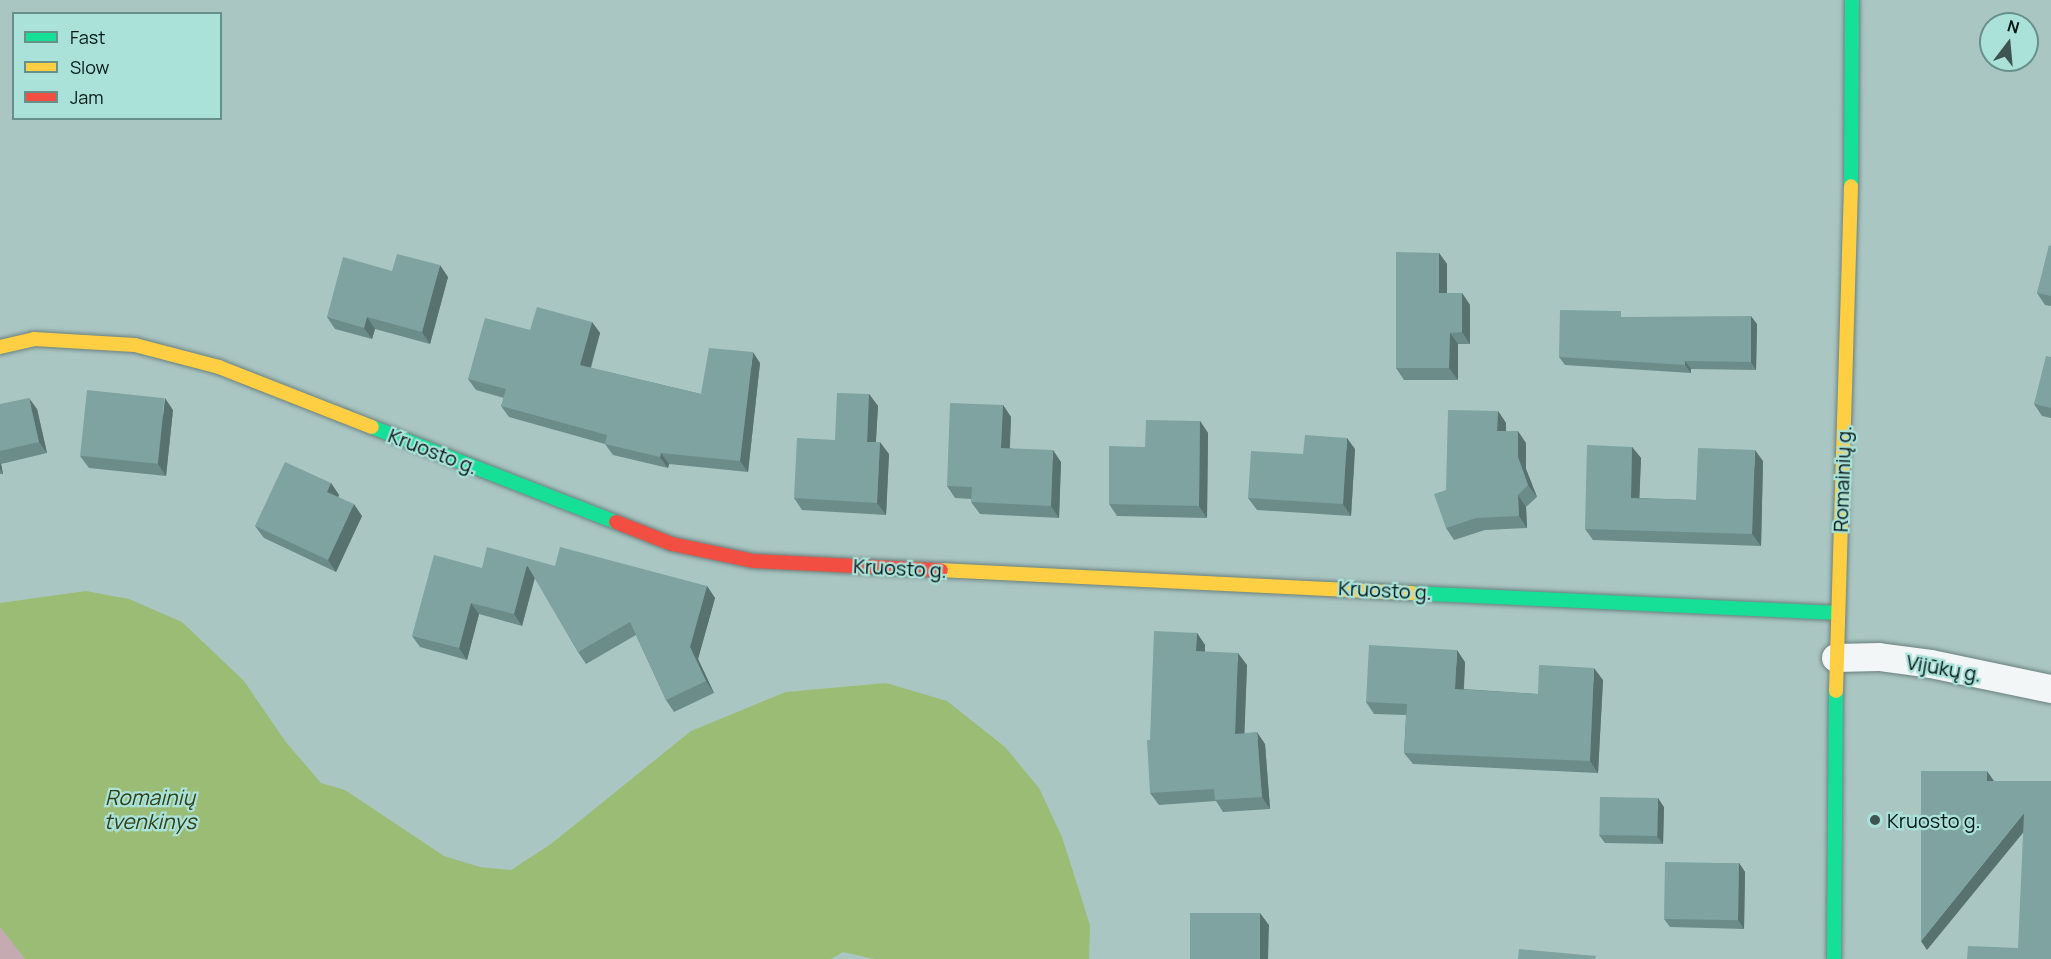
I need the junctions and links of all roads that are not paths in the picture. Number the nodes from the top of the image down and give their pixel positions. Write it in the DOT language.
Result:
graph roads {
  1 [pos="1852,0"];
  2 [pos="0,347"];
  3 [pos="1838,613"];
  4 [pos="1836,658"];
  5 [pos="2051,689"];
  6 [pos="1834,959"];
  1 -- 3 [label="street, Romainių g."];
  2 -- 3 [label="street, Kruosto g."];
  3 -- 4 [label="street, Romainių g."];
  4 -- 5 [label="street, Vijūkų g."];
  4 -- 6 [label="street, Romainių g."];
}
